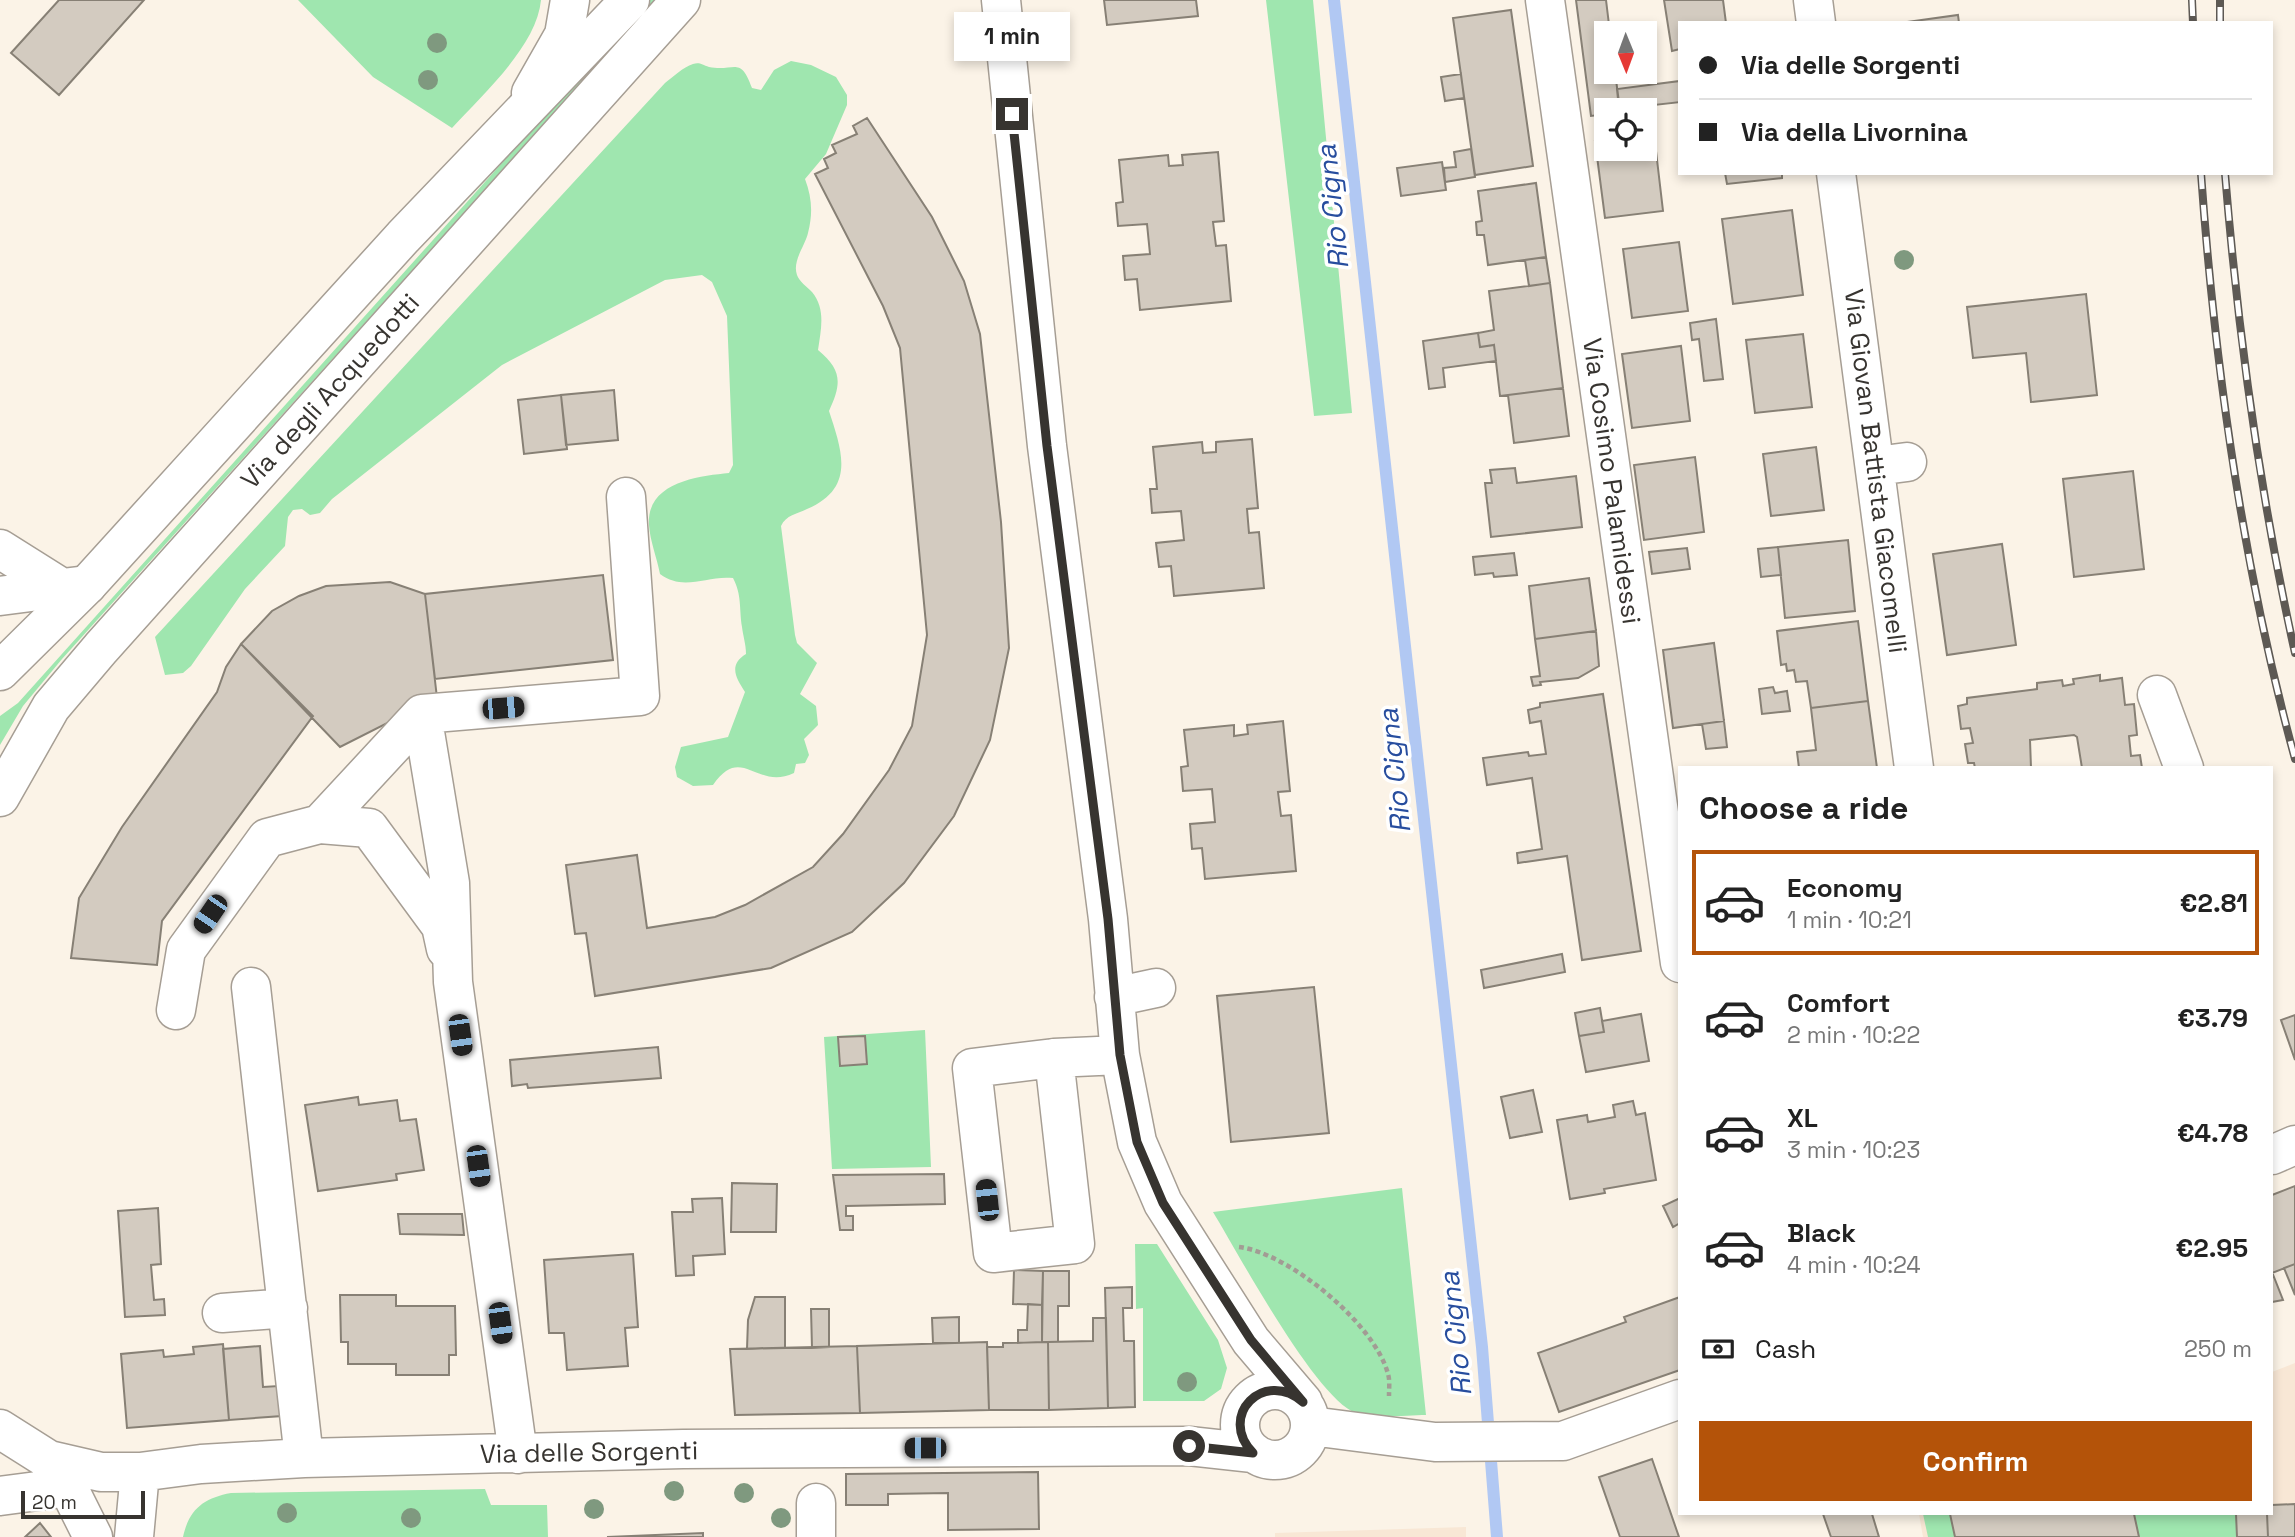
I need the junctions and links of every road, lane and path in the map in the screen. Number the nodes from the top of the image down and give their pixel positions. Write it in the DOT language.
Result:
graph roads {
  1 [pos="570,0"];
  2 [pos="630,0"];
  3 [pos="681,0"];
  4 [pos="1002,0"];
  5 [pos="1545,0"];
  6 [pos="1813,0"];
  7 [pos="1816,21"];
  8 [pos="517,117"];
  9 [pos="1836,175"];
  10 [pos="626,497"];
  11 [pos="0,549"];
  12 [pos="74,587"];
  13 [pos="0,596"];
  14 [pos="0,671"];
  15 [pos="2157,695"];
  16 [pos="422,714"];
  17 [pos="1914,766"];
  18 [pos="2182,766"];
  19 [pos="0,797"];
  20 [pos="320,824"];
  21 [pos="1678,949"];
  22 [pos="453,982"];
  23 [pos="251,987"];
  24 [pos="1156,988"];
  25 [pos="1114,998"];
  26 [pos="176,1010"];
  27 [pos="1120,1055"];
  28 [pos="1054,1058"];
  29 [pos="2295,1145"];
  30 [pos="2273,1155"];
  31 [pos="1187,1240"];
  32 [pos="288,1308"];
  33 [pos="222,1313"];
  34 [pos="1251,1340"];
  35 [pos="1678,1400"];
  36 [pos="1307,1414"];
  37 [pos="1246,1426"];
  38 [pos="0,1429"];
  39 [pos="1392,1439"];
  40 [pos="518,1454"];
  41 [pos="304,1458"];
  42 [pos="140,1472"];
  43 [pos="58,1474"];
  44 [pos="0,1496"];
  45 [pos="93,1537"];
  46 [pos="134,1537"];
  1 -- 8 [label="street"];
  2 -- 8 [label="street, Via degli Acquedotti"];
  3 -- 19 [label="street, Via degli Acquedotti"];
  4 -- 25 [label="street"];
  5 -- 21 [label="street, Via Cosimo Palamidessi"];
  6 -- 7 [label="street"];
  8 -- 12 [label="street, Via degli Acquedotti"];
  9 -- 17 [label="street, Via Giovan Battista Giacomelli"];
  10 -- 16 [label="street"];
  11 -- 12 [label="street"];
  12 -- 13 [label="street"];
  12 -- 14 [label="street, Via degli Acquedotti"];
  15 -- 18 [label="street"];
  16 -- 20 [label="street"];
  16 -- 22 [label="street"];
  20 -- 22 [label="street"];
  20 -- 26 [label="street"];
  22 -- 40 [label="street"];
  23 -- 32 [label="street"];
  24 -- 25 [label="street"];
  25 -- 27 [label="street"];
  27 -- 28 [label="street"];
  27 -- 31 [label="street"];
  28 -- 28 [label="street"];
  29 -- 30 [label="street"];
  31 -- 34 [label="street"];
  31 -- 39 [label="path"];
  32 -- 33 [label="street"];
  32 -- 41 [label="street"];
  34 -- 36 [label="street"];
  34 -- 37 [label="street"];
  35 -- 39 [label="street"];
  36 -- 37 [label="street, Via delle Sorgenti"];
  36 -- 37 [label="street"];
  36 -- 39 [label="street"];
  37 -- 40 [label="street, Via delle Sorgenti"];
  38 -- 43 [label="street, Via delle Sorgenti"];
  40 -- 41 [label="street, Via delle Sorgenti"];
  41 -- 42 [label="street, Via delle Sorgenti"];
  42 -- 43 [label="street, Via delle Sorgenti"];
  42 -- 46 [label="street"];
  43 -- 44 [label="street, Via delle Sorgenti"];
  43 -- 45 [label="street"];
}
